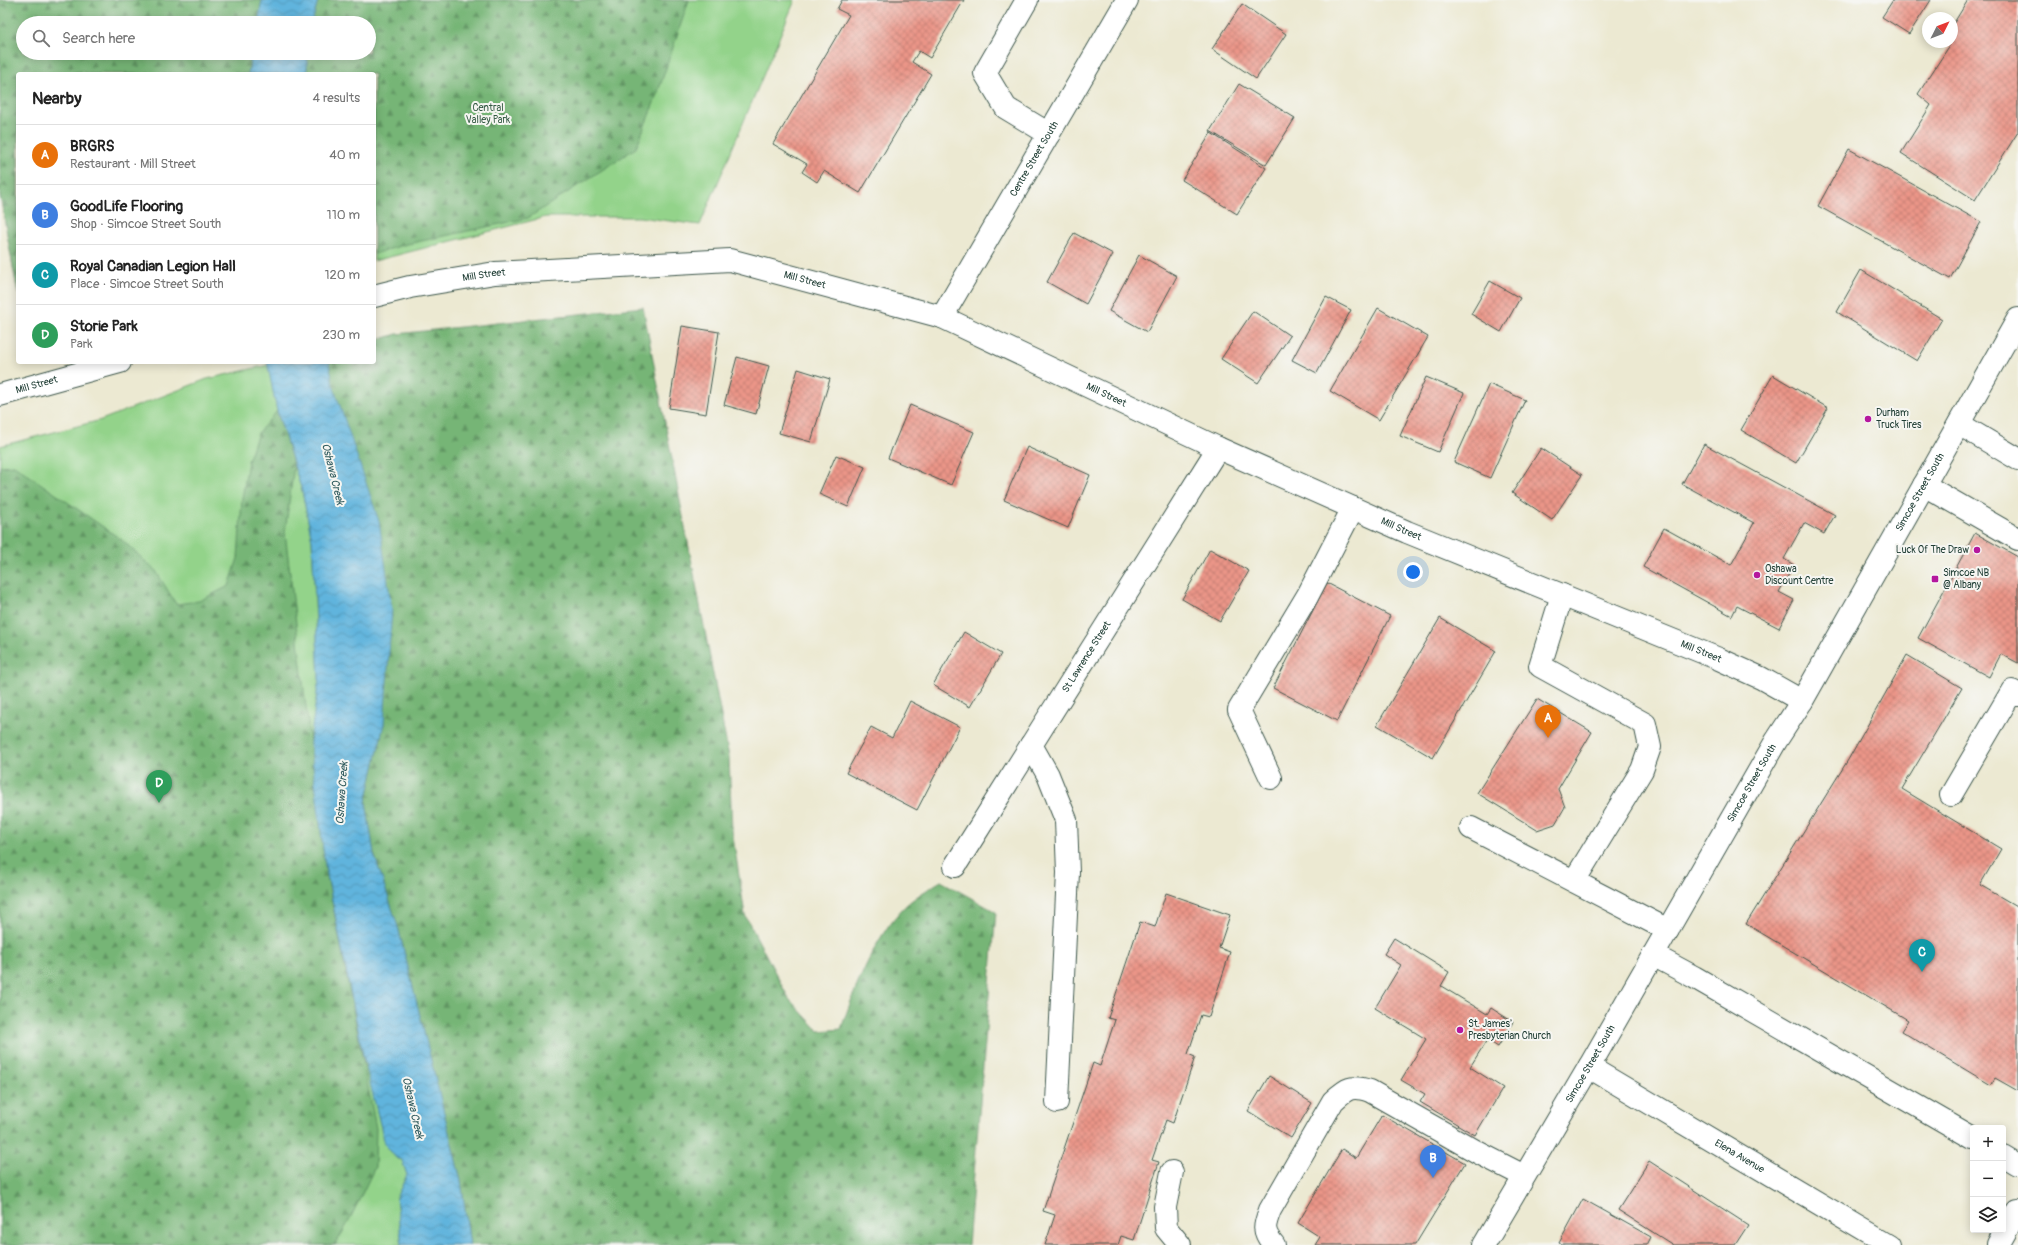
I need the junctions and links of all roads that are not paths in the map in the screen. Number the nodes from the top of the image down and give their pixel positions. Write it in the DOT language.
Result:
graph roads {
  1 [pos="1027,0"];
  2 [pos="1127,0"];
  3 [pos="1049,134"];
  4 [pos="376,296"];
  5 [pos="942,317"];
  6 [pos="2018,319"];
  7 [pos="113,364"];
  8 [pos="0,395"];
  9 [pos="1958,424"];
  10 [pos="1218,448"];
  11 [pos="2018,459"];
  12 [pos="1924,485"];
  13 [pos="1353,508"];
  14 [pos="2018,539"];
  15 [pos="1562,595"];
  16 [pos="2018,695"];
  17 [pos="1802,701"];
  18 [pos="1031,745"];
  19 [pos="1271,778"];
  20 [pos="1951,795"];
  21 [pos="1471,828"];
  22 [pos="955,866"];
  23 [pos="1574,881"];
  24 [pos="1668,930"];
  25 [pos="1653,955"];
  26 [pos="1589,1067"];
  27 [pos="1057,1102"];
  28 [pos="1970,1136"];
  29 [pos="2006,1157"];
  30 [pos="2018,1164"];
  31 [pos="1172,1172"];
  32 [pos="1524,1176"];
  33 [pos="2018,1212"];
  34 [pos="1180,1245"];
  35 [pos="1274,1245"];
  36 [pos="1484,1245"];
  37 [pos="1889,1245"];
  38 [pos="1999,1245"];
  1 -- 3 [label="street"];
  2 -- 3 [label="street, Centre Street South"];
  3 -- 5 [label="street, Centre Street South"];
  4 -- 5 [label="street, Mill Street"];
  5 -- 10 [label="street, Mill Street"];
  6 -- 9 [label="street, Simcoe Street South"];
  7 -- 8 [label="street, Mill Street"];
  9 -- 11 [label="street"];
  9 -- 12 [label="street, Simcoe Street South"];
  10 -- 13 [label="street, Mill Street"];
  10 -- 18 [label="street, St Lawrence Street"];
  12 -- 14 [label="street"];
  12 -- 17 [label="street, Simcoe Street South"];
  13 -- 15 [label="street, Mill Street"];
  13 -- 19 [label="street"];
  15 -- 17 [label="street, Mill Street"];
  15 -- 23 [label="street"];
  16 -- 20 [label="street"];
  17 -- 24 [label="street, Simcoe Street South"];
  18 -- 22 [label="street, St Lawrence Street"];
  18 -- 27 [label="street"];
  21 -- 23 [label="street"];
  23 -- 24 [label="street"];
  24 -- 25 [label="street, Simcoe Street South"];
  25 -- 26 [label="street, Simcoe Street South"];
  25 -- 28 [label="street"];
  26 -- 32 [label="street, Simcoe Street South"];
  26 -- 37 [label="street, Elena Avenue"];
  29 -- 30 [label="street"];
  31 -- 34 [label="street"];
  32 -- 35 [label="street"];
  32 -- 36 [label="street, Simcoe Street South"];
  33 -- 38 [label="street"];
}
